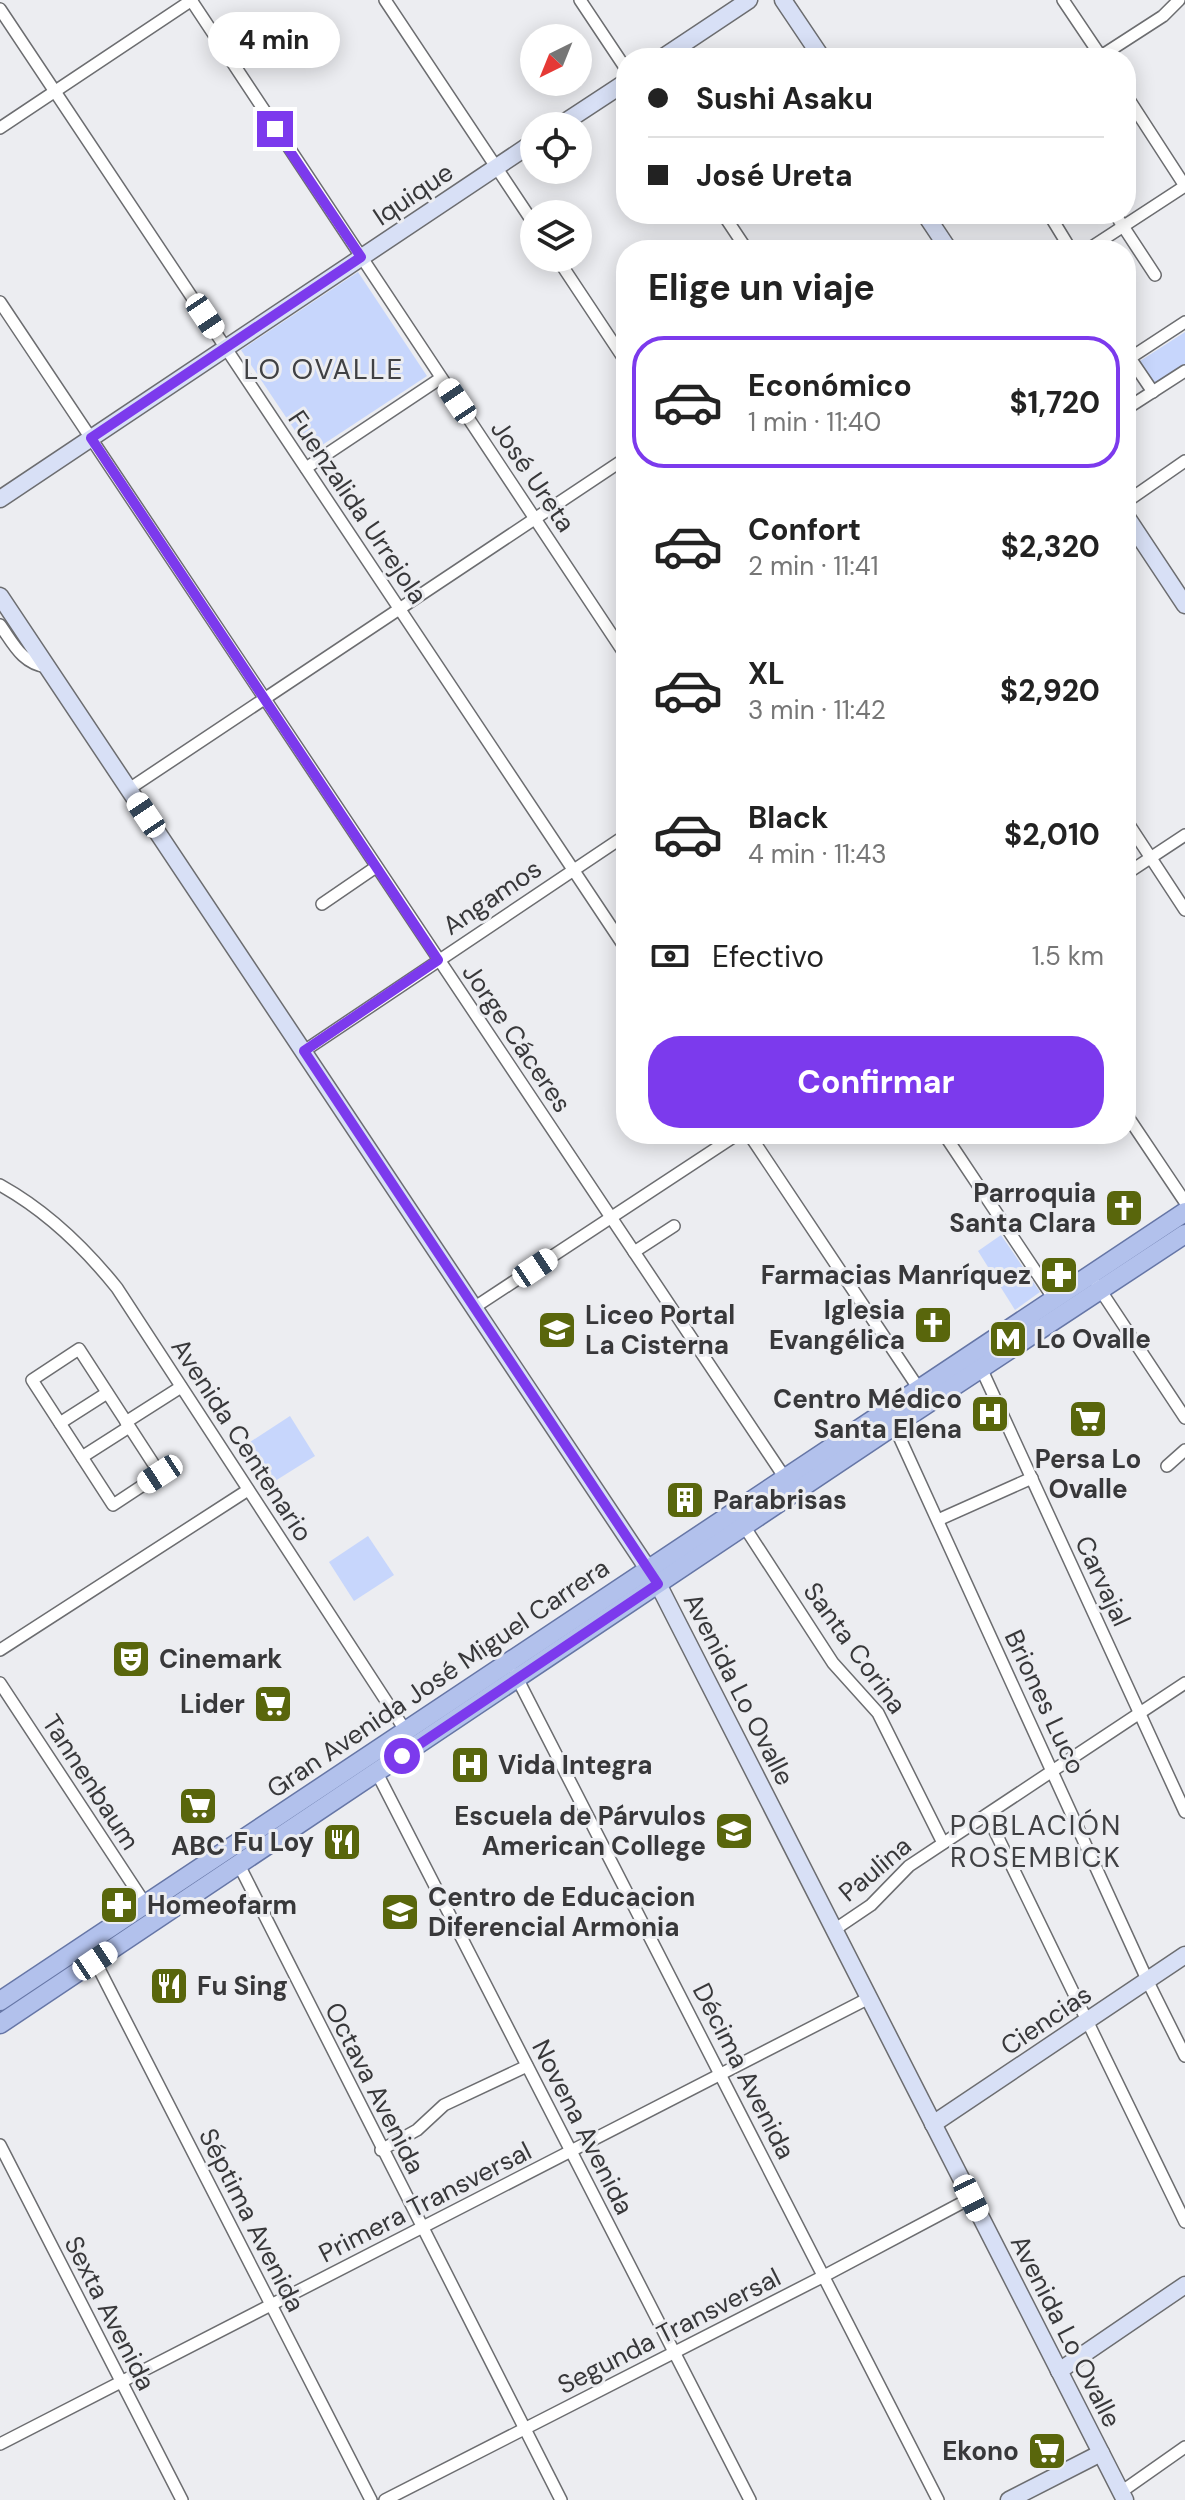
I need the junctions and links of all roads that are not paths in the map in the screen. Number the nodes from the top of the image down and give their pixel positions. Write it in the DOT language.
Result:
graph roads {
  1 [pos="191,0"];
  2 [pos="385,0"];
  3 [pos="580,0"];
  4 [pos="749,0"];
  5 [pos="783,0"];
  6 [pos="1063,0"];
  7 [pos="1179,0"];
  8 [pos="0,9"];
  9 [pos="677,48"];
  10 [pos="815,48"];
  11 [pos="1094,48"];
  12 [pos="1114,48"];
  13 [pos="616,54"];
  14 [pos="616,89"];
  15 [pos="55,91"];
  16 [pos="1136,110"];
  17 [pos="580,112"];
  18 [pos="0,128"];
  19 [pos="520,151"];
  20 [pos="497,167"];
  21 [pos="1185,186"];
  22 [pos="520,202"];
  23 [pos="1136,218"];
  24 [pos="1126,224"];
  25 [pos="1123,226"];
  26 [pos="1102,240"];
  27 [pos="1132,240"];
  28 [pos="1136,246"];
  29 [pos="361,257"];
  30 [pos="566,272"];
  31 [pos="1155,275"];
  32 [pos="0,302"];
  33 [pos="1185,322"];
  34 [pos="616,347"];
  35 [pos="226,348"];
  36 [pos="1136,354"];
  37 [pos="1136,367"];
  38 [pos="1185,371"];
  39 [pos="441,378"];
  40 [pos="1153,392"];
  41 [pos="1136,403"];
  42 [pos="91,438"];
  43 [pos="1185,461"];
  44 [pos="616,465"];
  45 [pos="306,468"];
  46 [pos="1136,495"];
  47 [pos="0,499"];
  48 [pos="536,518"];
  49 [pos="1136,531"];
  50 [pos="0,596"];
  51 [pos="1185,605"];
  52 [pos="399,609"];
  53 [pos="0,625"];
  54 [pos="616,641"];
  55 [pos="47,667"];
  56 [pos="264,699"];
  57 [pos="129,789"];
  58 [pos="1136,835"];
  59 [pos="1185,835"];
  60 [pos="616,842"];
  61 [pos="1151,858"];
  62 [pos="376,867"];
  63 [pos="1136,868"];
  64 [pos="573,870"];
  65 [pos="322,904"];
  66 [pos="1185,910"];
  67 [pos="616,934"];
  68 [pos="438,960"];
  69 [pos="304,1051"];
  70 [pos="1136,1129"];
  71 [pos="723,1144"];
  72 [pos="756,1144"];
  73 [pos="951,1144"];
  74 [pos="0,1185"];
  75 [pos="1185,1202"];
  76 [pos="1185,1212"];
  77 [pos="611,1217"];
  78 [pos="674,1226"];
  79 [pos="1185,1234"];
  80 [pos="634,1252"];
  81 [pos="1096,1282"];
  82 [pos="1054,1299"];
  83 [pos="475,1307"];
  84 [pos="981,1368"];
  85 [pos="181,1387"];
  86 [pos="919,1389"];
  87 [pos="107,1393"];
  88 [pos="1185,1418"];
  89 [pos="889,1419"];
  90 [pos="60,1423"];
  91 [pos="128,1425"];
  92 [pos="1185,1450"];
  93 [pos="82,1457"];
  94 [pos="1167,1466"];
  95 [pos="785,1478"];
  96 [pos="1032,1478"];
  97 [pos="248,1490"];
  98 [pos="780,1502"];
  99 [pos="938,1520"];
  100 [pos="744,1526"];
  101 [pos="654,1576"];
  102 [pos="0,1650"];
  103 [pos="514,1671"];
  104 [pos="0,1683"];
  105 [pos="1185,1683"];
  106 [pos="1140,1714"];
  107 [pos="411,1739"];
  108 [pos="1052,1771"];
  109 [pos="377,1773"];
  110 [pos="1185,1812"];
  111 [pos="987,1815"];
  112 [pos="943,1843"];
  113 [pos="239,1865"];
  114 [pos="146,1905"];
  115 [pos="834,1930"];
  116 [pos="97,1936"];
  117 [pos="1185,1955"];
  118 [pos="95,1961"];
  119 [pos="1148,1980"];
  120 [pos="869,1998"];
  121 [pos="0,2001"];
  122 [pos="1087,2022"];
  123 [pos="0,2024"];
  124 [pos="1185,2056"];
  125 [pos="527,2066"];
  126 [pos="721,2075"];
  127 [pos="933,2124"];
  128 [pos="0,2145"];
  129 [pos="381,2150"];
  130 [pos="571,2152"];
  131 [pos="971,2198"];
  132 [pos="1185,2222"];
  133 [pos="421,2229"];
  134 [pos="824,2276"];
  135 [pos="1185,2285"];
  136 [pos="271,2306"];
  137 [pos="674,2352"];
  138 [pos="1059,2371"];
  139 [pos="121,2381"];
  140 [pos="525,2429"];
  141 [pos="0,2444"];
  142 [pos="1185,2447"];
  143 [pos="1101,2453"];
  144 [pos="1123,2496"];
  145 [pos="182,2500"];
  146 [pos="371,2500"];
  147 [pos="385,2500"];
  148 [pos="561,2500"];
  149 [pos="750,2500"];
  150 [pos="938,2500"];
  151 [pos="1009,2500"];
  1 -- 15 [label="street"];
  1 -- 29 [label="street, José Ureta"];
  2 -- 20 [label="street"];
  3 -- 13 [label="street"];
  4 -- 9 [label="main road"];
  5 -- 10 [label="main road"];
  6 -- 11 [label="street"];
  7 -- 12 [label="street"];
  8 -- 15 [label="street, Fuenzalida Urrejola"];
  14 -- 17 [label="main road"];
  15 -- 18 [label="street"];
  15 -- 35 [label="street, Fuenzalida Urrejola"];
  16 -- 21 [label="street"];
  19 -- 20 [label="main road, Iquique"];
  20 -- 22 [label="street"];
  20 -- 29 [label="main road, Iquique"];
  21 -- 23 [label="street"];
  24 -- 25 [label="street"];
  25 -- 26 [label="street"];
  25 -- 27 [label="street"];
  28 -- 31 [label="street"];
  29 -- 35 [label="main road, Iquique"];
  29 -- 39 [label="street, José Ureta"];
  30 -- 34 [label="street"];
  32 -- 42 [label="street, Jorge Cáceres"];
  33 -- 36 [label="street"];
  35 -- 42 [label="main road, Iquique"];
  35 -- 45 [label="street, Fuenzalida Urrejola"];
  37 -- 40 [label="street"];
  38 -- 40 [label="street"];
  39 -- 45 [label="street"];
  39 -- 48 [label="street, José Ureta"];
  40 -- 41 [label="street"];
  42 -- 47 [label="main road, Iquique"];
  42 -- 56 [label="street, Jorge Cáceres"];
  43 -- 46 [label="street"];
  44 -- 48 [label="street"];
  45 -- 52 [label="street, Fuenzalida Urrejola"];
  48 -- 52 [label="street"];
  48 -- 54 [label="street, José Ureta"];
  49 -- 51 [label="main road"];
  50 -- 55 [label="main road, Avenida Lo Ovalle"];
  52 -- 56 [label="street"];
  52 -- 64 [label="street, Fuenzalida Urrejola"];
  53 -- 55 [label="street, Avenida Lo Ovalle"];
  55 -- 57 [label="main road, Avenida Lo Ovalle"];
  56 -- 57 [label="street"];
  56 -- 62 [label="street, Jorge Cáceres"];
  57 -- 69 [label="main road, Avenida Lo Ovalle"];
  58 -- 61 [label="street"];
  59 -- 61 [label="street"];
  60 -- 64 [label="street, Angamos"];
  61 -- 63 [label="street"];
  61 -- 66 [label="street"];
  62 -- 65 [label="street"];
  62 -- 68 [label="street, Jorge Cáceres"];
  64 -- 67 [label="street, Fuenzalida Urrejola"];
  64 -- 68 [label="street, Angamos"];
  68 -- 69 [label="street, Angamos"];
  68 -- 77 [label="street, Jorge Cáceres"];
  69 -- 83 [label="main road, Avenida Lo Ovalle"];
  70 -- 75 [label="street"];
  71 -- 77 [label="street"];
  72 -- 86 [label="street"];
  73 -- 82 [label="street"];
  74 -- 85 [label="street, Avenida Centenario"];
  76 -- 81 [label="main road, Gran Avenida José Miguel Carrera"];
  77 -- 80 [label="street, Jorge Cáceres"];
  77 -- 83 [label="street"];
  78 -- 80 [label="street"];
  79 -- 81 [label="main road, Gran Avenida José Miguel Carrera"];
  80 -- 95 [label="street, Jorge Cáceres"];
  81 -- 82 [label="main road, Gran Avenida José Miguel Carrera"];
  81 -- 84 [label="main road, Gran Avenida José Miguel Carrera"];
  81 -- 88 [label="street"];
  82 -- 86 [label="main road, Gran Avenida José Miguel Carrera"];
  83 -- 101 [label="main road, Avenida Lo Ovalle"];
  84 -- 89 [label="main road, Gran Avenida José Miguel Carrera"];
  84 -- 96 [label="street, Carvajal"];
  85 -- 91 [label="street"];
  85 -- 97 [label="street, Avenida Centenario"];
  86 -- 89 [label="main road, Gran Avenida José Miguel Carrera"];
  87 -- 90 [label="street"];
  87 -- 90 [label="street"];
  87 -- 91 [label="street"];
  89 -- 95 [label="main road, Gran Avenida José Miguel Carrera"];
  89 -- 98 [label="main road, Gran Avenida José Miguel Carrera"];
  89 -- 99 [label="street, Briones Luco"];
  90 -- 93 [label="street"];
  91 -- 93 [label="street"];
  91 -- 93 [label="street"];
  92 -- 94 [label="street"];
  95 -- 98 [label="main road"];
  95 -- 101 [label="main road, Gran Avenida José Miguel Carrera"];
  96 -- 99 [label="street"];
  96 -- 106 [label="street, Carvajal"];
  97 -- 102 [label="street"];
  97 -- 107 [label="street, Avenida Centenario"];
  98 -- 100 [label="main road, Gran Avenida José Miguel Carrera"];
  99 -- 108 [label="street, Briones Luco"];
  100 -- 101 [label="main road, Gran Avenida José Miguel Carrera"];
  100 -- 112 [label="street, Santa Corina"];
  101 -- 103 [label="main road, Gran Avenida José Miguel Carrera"];
  101 -- 115 [label="main road, Avenida Lo Ovalle"];
  103 -- 107 [label="main road, Gran Avenida José Miguel Carrera"];
  103 -- 126 [label="street, Décima Avenida"];
  104 -- 114 [label="street, Tannenbaum"];
  105 -- 106 [label="street, Paulina"];
  106 -- 108 [label="street, Paulina"];
  106 -- 110 [label="street, Carvajal"];
  107 -- 109 [label="main road, Gran Avenida José Miguel Carrera"];
  107 -- 114 [label="main road, Gran Avenida José Miguel Carrera"];
  108 -- 111 [label="street, Paulina"];
  108 -- 119 [label="street, Briones Luco"];
  109 -- 113 [label="main road, Gran Avenida José Miguel Carrera"];
  109 -- 125 [label="street, Novena Avenida"];
  111 -- 112 [label="street, Paulina"];
  111 -- 122 [label="street"];
  112 -- 115 [label="street, Paulina"];
  113 -- 118 [label="main road, Gran Avenida José Miguel Carrera"];
  113 -- 129 [label="street, Octava Avenida"];
  114 -- 116 [label="main road, Gran Avenida José Miguel Carrera"];
  115 -- 120 [label="main road, Avenida Lo Ovalle"];
  116 -- 118 [label="main road"];
  116 -- 121 [label="main road, Gran Avenida José Miguel Carrera"];
  117 -- 119 [label="main road, Ciencias"];
  118 -- 123 [label="main road, Gran Avenida José Miguel Carrera"];
  118 -- 136 [label="street, Séptima Avenida"];
  119 -- 122 [label="main road, Ciencias"];
  119 -- 124 [label="street, Briones Luco"];
  120 -- 126 [label="street, Primera Transversal"];
  120 -- 127 [label="main road, Avenida Lo Ovalle"];
  122 -- 127 [label="main road, Ciencias"];
  122 -- 132 [label="street"];
  125 -- 129 [label="street"];
  125 -- 130 [label="street, Novena Avenida"];
  126 -- 130 [label="street, Primera Transversal"];
  126 -- 134 [label="street, Décima Avenida"];
  127 -- 131 [label="main road, Avenida Lo Ovalle"];
  128 -- 139 [label="street, Sexta Avenida"];
  129 -- 133 [label="street, Octava Avenida"];
  130 -- 133 [label="street, Primera Transversal"];
  130 -- 137 [label="street, Novena Avenida"];
  131 -- 134 [label="street, Segunda Transversal"];
  131 -- 138 [label="main road, Avenida Lo Ovalle"];
  133 -- 136 [label="street, Primera Transversal"];
  133 -- 140 [label="street, Octava Avenida"];
  134 -- 137 [label="street, Segunda Transversal"];
  134 -- 150 [label="street, Décima Avenida"];
  135 -- 138 [label="main road"];
  136 -- 139 [label="street, Primera Transversal"];
  136 -- 146 [label="street, Séptima Avenida"];
  137 -- 140 [label="street, Segunda Transversal"];
  137 -- 149 [label="street, Novena Avenida"];
  138 -- 143 [label="main road, Avenida Lo Ovalle"];
  139 -- 141 [label="street, Primera Transversal"];
  139 -- 145 [label="street, Sexta Avenida"];
  140 -- 147 [label="street, Segunda Transversal"];
  140 -- 148 [label="street, Octava Avenida"];
  142 -- 144 [label="street"];
  143 -- 144 [label="main road, Avenida Lo Ovalle"];
  143 -- 151 [label="main road"];
}
